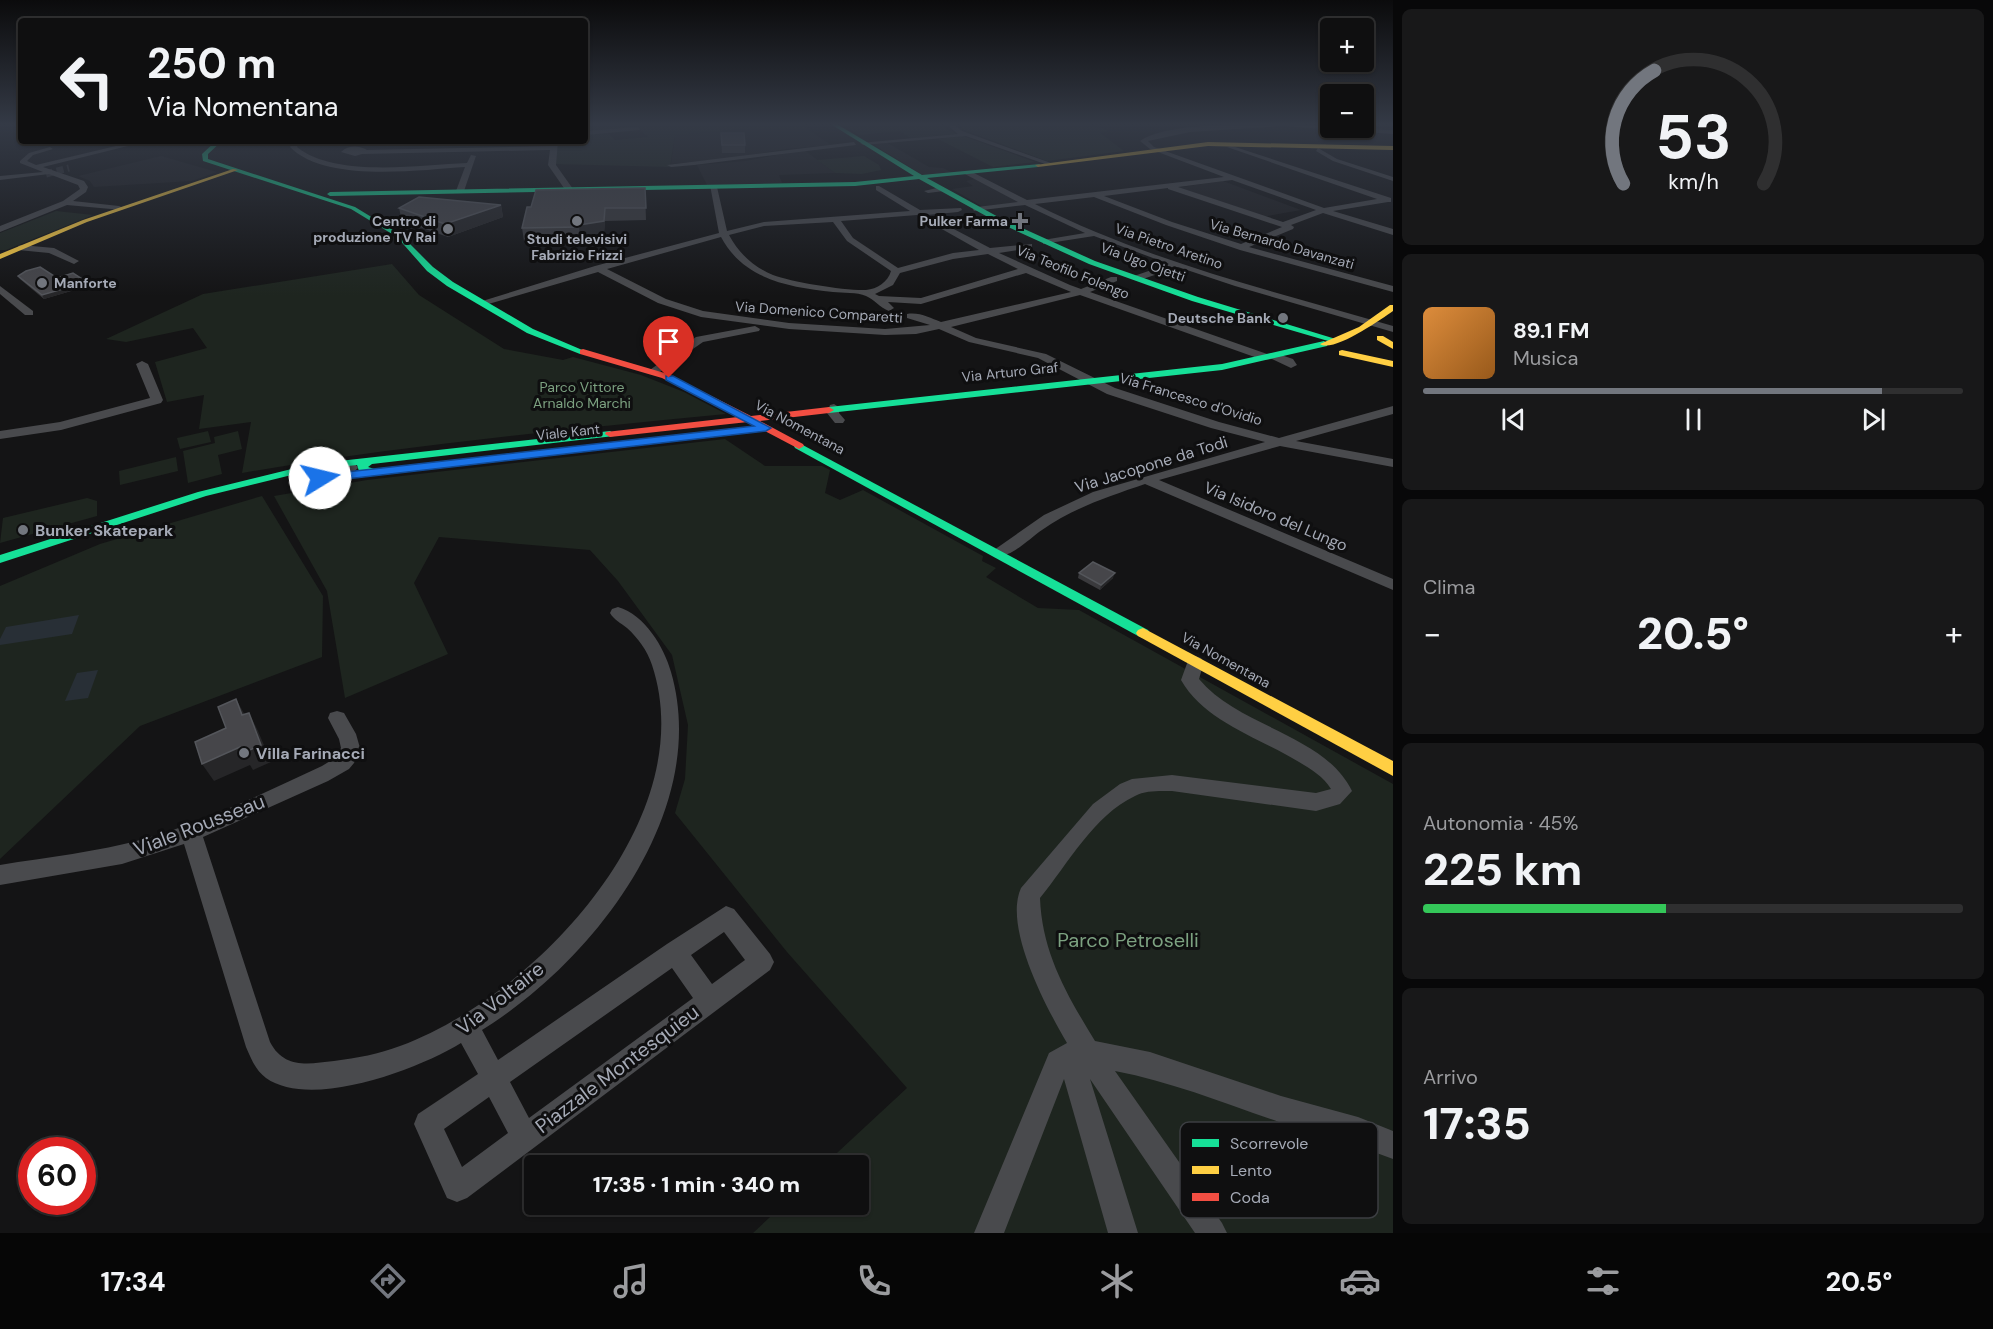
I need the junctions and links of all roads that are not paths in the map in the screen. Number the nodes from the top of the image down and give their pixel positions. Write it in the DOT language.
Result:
graph roads {
  1 [pos="74,181"];
  2 [pos="202,181"];
  3 [pos="274,181"];
  4 [pos="464,181"];
  5 [pos="562,181"];
  6 [pos="934,181"];
  7 [pos="945,181"];
  8 [pos="948,181"];
  9 [pos="1208,181"];
  10 [pos="1244,181"];
  11 [pos="1332,181"];
  12 [pos="937,182"];
  13 [pos="882,185"];
  14 [pos="1167,186"];
  15 [pos="569,189"];
  16 [pos="714,190"];
  17 [pos="460,191"];
  18 [pos="613,191"];
  19 [pos="542,192"];
  20 [pos="1096,195"];
  21 [pos="333,196"];
  22 [pos="1391,200"];
  23 [pos="66,202"];
  24 [pos="1025,203"];
  25 [pos="120,208"];
  26 [pos="977,209"];
  27 [pos="958,210"];
  28 [pos="1324,210"];
  29 [pos="919,214"];
  30 [pos="836,220"];
  31 [pos="1286,226"];
  32 [pos="0,229"];
  33 [pos="60,231"];
  34 [pos="1393,232"];
  35 [pos="723,233"];
  36 [pos="1093,234"];
  37 [pos="1046,242"];
  38 [pos="1029,246"];
  39 [pos="1242,247"];
  40 [pos="21,248"];
  41 [pos="51,250"];
  42 [pos="990,252"];
  43 [pos="0,257"];
  44 [pos="74,261"];
  45 [pos="1177,264"];
  46 [pos="598,268"];
  47 [pos="1028,269"];
  48 [pos="896,271"];
  49 [pos="1137,278"];
  50 [pos="1114,279"];
  51 [pos="1393,289"];
  52 [pos="0,290"];
  53 [pos="1082,292"];
  54 [pos="868,293"];
  55 [pos="878,300"];
  56 [pos="921,301"];
  57 [pos="481,303"];
  58 [pos="1393,307"];
  59 [pos="889,308"];
  60 [pos="29,313"];
  61 [pos="1371,323"];
  62 [pos="789,326"];
  63 [pos="942,326"];
  64 [pos="1393,330"];
  65 [pos="1272,336"];
  66 [pos="1380,338"];
  67 [pos="1334,340"];
  68 [pos="1317,346"];
  69 [pos="1393,346"];
  70 [pos="1359,347"];
  71 [pos="1342,353"];
  72 [pos="1393,355"];
  73 [pos="1271,357"];
  74 [pos="1291,359"];
  75 [pos="142,364"];
  76 [pos="1393,364"];
  77 [pos="653,372"];
  78 [pos="1091,380"];
  79 [pos="1112,391"];
  80 [pos="1393,410"];
  81 [pos="836,414"];
  82 [pos="748,418"];
  83 [pos="766,428"];
  84 [pos="0,435"];
  85 [pos="1281,442"];
  86 [pos="395,456"];
  87 [pos="1393,463"];
  88 [pos="375,471"];
  89 [pos="279,474"];
  90 [pos="320,478"];
  91 [pos="1146,479"];
  92 [pos="999,553"];
  93 [pos="0,557"];
  94 [pos="0,573"];
  95 [pos="1393,585"];
  96 [pos="618,613"];
  97 [pos="1195,662"];
  98 [pos="337,718"];
  99 [pos="1393,769"];
  100 [pos="191,832"];
  101 [pos="0,875"];
  102 [pos="675,952"];
  103 [pos="709,1001"];
  104 [pos="466,1026"];
  105 [pos="1078,1053"];
  106 [pos="493,1078"];
  107 [pos="1326,1122"];
  108 [pos="525,1137"];
  109 [pos="1378,1139"];
  110 [pos="1393,1145"];
  111 [pos="1180,1190"];
  112 [pos="1201,1218"];
  113 [pos="989,1233"];
  114 [pos="1123,1233"];
  115 [pos="1212,1233"];
  1 -- 23 [label="street"];
  2 -- 25 [label="main road"];
  3 -- 21 [label="main road, Via Nomentana"];
  4 -- 17 [label="street"];
  5 -- 15 [label="street"];
  6 -- 12 [label="main road"];
  7 -- 12 [label="main road"];
  8 -- 12 [label="main road"];
  9 -- 14 [label="street"];
  10 -- 28 [label="street"];
  11 -- 22 [label="street"];
  12 -- 13 [label="main road"];
  12 -- 13 [label="main road"];
  12 -- 24 [label="street, Via Pietro Aretino"];
  12 -- 26 [label="main road, Via Ugo Ojetti"];
  12 -- 27 [label="main road, Via Ugo Ojetti"];
  13 -- 16 [label="main road"];
  13 -- 29 [label="street, Via Teofilo Folengo"];
  14 -- 20 [label="street"];
  14 -- 31 [label="street"];
  15 -- 18 [label="main road"];
  15 -- 19 [label="main road"];
  16 -- 18 [label="main road"];
  16 -- 35 [label="street"];
  17 -- 19 [label="main road"];
  17 -- 21 [label="main road"];
  18 -- 19 [label="main road"];
  19 -- 21 [label="main road"];
  20 -- 24 [label="street"];
  20 -- 39 [label="street, Via Bernardo Davanzati"];
  21 -- 57 [label="main road, Via Nomentana"];
  22 -- 28 [label="street"];
  23 -- 25 [label="street"];
  23 -- 32 [label="street"];
  24 -- 26 [label="street"];
  24 -- 36 [label="street, Via Pietro Aretino"];
  25 -- 33 [label="main road"];
  26 -- 37 [label="main road, Via Ugo Ojetti"];
  27 -- 29 [label="street"];
  27 -- 38 [label="main road, Via Ugo Ojetti"];
  28 -- 31 [label="street"];
  28 -- 34 [label="street"];
  29 -- 30 [label="street"];
  29 -- 42 [label="street, Via Teofilo Folengo"];
  30 -- 35 [label="street"];
  30 -- 48 [label="street"];
  31 -- 39 [label="street"];
  33 -- 40 [label="main road"];
  33 -- 41 [label="street"];
  35 -- 46 [label="street"];
  35 -- 54 [label="street"];
  36 -- 37 [label="street"];
  36 -- 45 [label="street, Via Pietro Aretino"];
  37 -- 49 [label="main road, Via Ugo Ojetti"];
  38 -- 42 [label="street"];
  38 -- 50 [label="main road, Via Ugo Ojetti"];
  39 -- 51 [label="street, Via Bernardo Davanzati"];
  40 -- 41 [label="street"];
  40 -- 43 [label="main road"];
  41 -- 44 [label="street"];
  42 -- 47 [label="street, Via Teofilo Folengo"];
  42 -- 48 [label="street"];
  45 -- 49 [label="street"];
  45 -- 61 [label="street, Via Pietro Aretino"];
  46 -- 57 [label="street"];
  46 -- 62 [label="street, Via Domenico Comparetti"];
  47 -- 53 [label="street, Via Teofilo Folengo"];
  47 -- 56 [label="street"];
  48 -- 54 [label="street"];
  49 -- 67 [label="main road, Via Ugo Ojetti"];
  50 -- 53 [label="street, Via Domenico Comparetti"];
  50 -- 65 [label="main road, Via Ugo Ojetti"];
  52 -- 60 [label="street"];
  53 -- 63 [label="street, Via Domenico Comparetti"];
  53 -- 73 [label="street, Via Teofilo Folengo"];
  54 -- 55 [label="street"];
  55 -- 56 [label="street"];
  55 -- 59 [label="street"];
  56 -- 63 [label="street, Via Francesco d'Ovidio"];
  57 -- 77 [label="main road, Via Nomentana"];
  58 -- 61 [label="main road, Via Arturo Graf"];
  61 -- 64 [label="street, Via Pietro Aretino"];
  61 -- 67 [label="main road, Via Arturo Graf"];
  62 -- 63 [label="street, Via Domenico Comparetti"];
  62 -- 77 [label="street"];
  63 -- 78 [label="street, Via Francesco d'Ovidio"];
  64 -- 66 [label="main road, Via Arturo Graf"];
  65 -- 68 [label="main road, Via Ugo Ojetti"];
  65 -- 74 [label="main road"];
  66 -- 69 [label="main road"];
  66 -- 70 [label="main road, Via Arturo Graf"];
  67 -- 68 [label="main road, Via Arturo Graf"];
  67 -- 70 [label="main road, Via Ugo Ojetti"];
  68 -- 71 [label="main road, Via Ugo Ojetti"];
  68 -- 74 [label="main road, Via Arturo Graf"];
  70 -- 71 [label="main road, Via Arturo Graf"];
  70 -- 72 [label="main road"];
  71 -- 74 [label="main road, Via Arturo Graf"];
  71 -- 76 [label="main road"];
  73 -- 74 [label="main road, Via Arturo Graf"];
  73 -- 78 [label="main road, Via Arturo Graf"];
  74 -- 79 [label="main road, Via Arturo Graf"];
  75 -- 84 [label="street"];
  77 -- 82 [label="main road, Via Nomentana"];
  78 -- 79 [label="street, Via Francesco d'Ovidio"];
  78 -- 81 [label="main road, Via Arturo Graf"];
  79 -- 81 [label="main road, Via Arturo Graf"];
  79 -- 85 [label="street, Via Francesco d'Ovidio"];
  80 -- 85 [label="street, Via Jacopone da Todi"];
  81 -- 82 [label="main road, Via Arturo Graf"];
  81 -- 83 [label="main road, Via Arturo Graf"];
  82 -- 83 [label="main road, Via Nomentana"];
  82 -- 86 [label="main road, Viale Kant"];
  83 -- 88 [label="main road, Viale Kant"];
  83 -- 92 [label="main road, Via Nomentana"];
  85 -- 87 [label="street, Via Francesco d'Ovidio"];
  85 -- 91 [label="street, Via Jacopone da Todi"];
  86 -- 88 [label="main road, Viale Kant"];
  86 -- 89 [label="main road, Viale Kant"];
  88 -- 90 [label="main road, Viale Kant"];
  89 -- 90 [label="street, Viale Kant"];
  89 -- 93 [label="main road, Viale Kant"];
  90 -- 94 [label="main road, Viale Kant"];
  91 -- 92 [label="street, Via Jacopone da Todi"];
  91 -- 95 [label="street, Via Isidoro del Lungo"];
  92 -- 97 [label="main road, Via Nomentana"];
  96 -- 104 [label="street, Via Voltaire"];
  97 -- 99 [label="main road, Via Nomentana"];
  97 -- 105 [label="street"];
  98 -- 100 [label="street, Viale Rousseau"];
  100 -- 101 [label="street, Viale Rousseau"];
  100 -- 104 [label="street, Via Voltaire"];
  102 -- 103 [label="street, Piazzale Montesquieu"];
  102 -- 103 [label="street, Piazzale Montesquieu"];
  102 -- 106 [label="street, Piazzale Montesquieu"];
  103 -- 108 [label="street, Piazzale Montesquieu"];
  104 -- 106 [label="street, Piazzale Montesquieu"];
  105 -- 107 [label="street"];
  105 -- 111 [label="street"];
  105 -- 113 [label="street"];
  105 -- 114 [label="street"];
  106 -- 108 [label="street, Piazzale Montesquieu"];
  106 -- 108 [label="street, Piazzale Montesquieu"];
  109 -- 110 [label="street"];
  112 -- 115 [label="street"];
}
